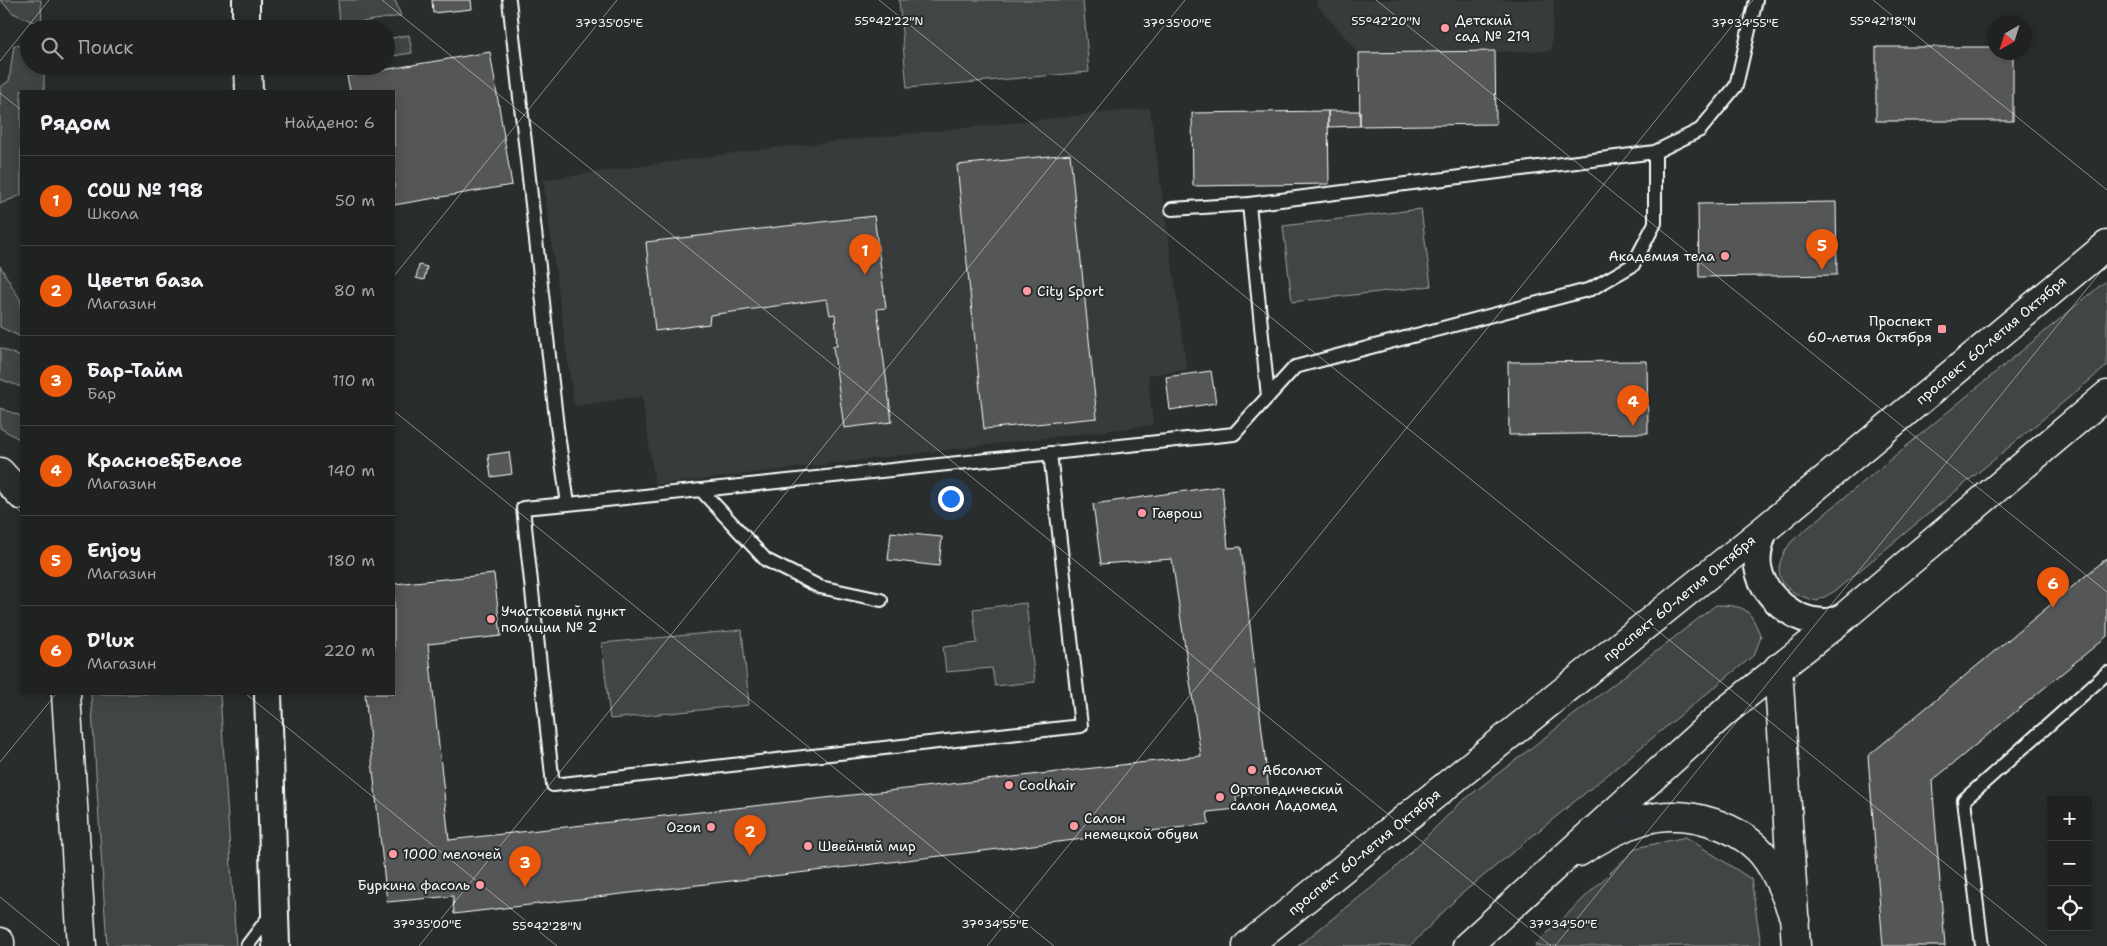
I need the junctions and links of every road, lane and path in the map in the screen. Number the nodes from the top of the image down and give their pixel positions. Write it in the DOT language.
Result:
graph roads {
  1 [pos="246,0"];
  2 [pos="509,0"];
  3 [pos="1756,0"];
  4 [pos="246,20"];
  5 [pos="248,75"];
  6 [pos="249,90"];
  7 [pos="1655,152"];
  8 [pos="1249,204"];
  9 [pos="1172,209"];
  10 [pos="2107,245"];
  11 [pos="2107,394"];
  12 [pos="1268,397"];
  13 [pos="1050,454"];
  14 [pos="0,472"];
  15 [pos="701,490"];
  16 [pos="20,494"];
  17 [pos="568,504"];
  18 [pos="1765,529"];
  19 [pos="881,600"];
  20 [pos="1844,617"];
  21 [pos="1778,668"];
  22 [pos="2107,673"];
  23 [pos="66,695"];
  24 [pos="268,695"];
  25 [pos="1543,877"];
  26 [pos="275,909"];
  27 [pos="1795,933"];
  28 [pos="0,942"];
  29 [pos="0,946"];
  30 [pos="82,946"];
  31 [pos="247,946"];
  32 [pos="276,946"];
  33 [pos="1247,946"];
  34 [pos="1468,946"];
  35 [pos="1982,946"];
  1 -- 4 [label="street"];
  2 -- 17 [label="lane"];
  3 -- 7 [label="lane"];
  5 -- 6 [label="street"];
  7 -- 8 [label="lane"];
  7 -- 12 [label="lane"];
  8 -- 9 [label="lane"];
  8 -- 12 [label="lane"];
  10 -- 18 [label="main road, проспект 60-летия Октября"];
  11 -- 20 [label="main road"];
  12 -- 13 [label="lane"];
  13 -- 15 [label="lane"];
  13 -- 17 [label="lane"];
  14 -- 16 [label="main road"];
  15 -- 17 [label="lane"];
  15 -- 19 [label="lane"];
  18 -- 20 [label="street"];
  18 -- 33 [label="main road, проспект 60-летия Октября"];
  20 -- 21 [label="main road"];
  21 -- 25 [label="main road"];
  21 -- 27 [label="main road"];
  22 -- 35 [label="lane"];
  23 -- 30 [label="main road"];
  24 -- 26 [label="street"];
  25 -- 27 [label="main road"];
  25 -- 34 [label="main road"];
  26 -- 31 [label="lane"];
  26 -- 32 [label="street"];
  28 -- 29 [label="main road"];
}
